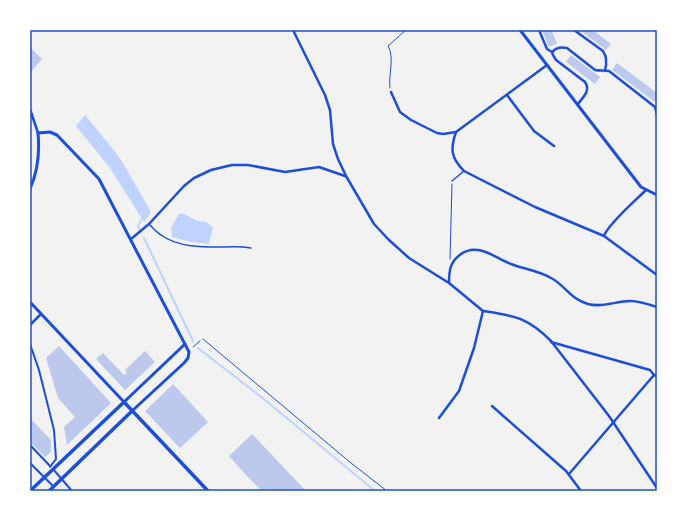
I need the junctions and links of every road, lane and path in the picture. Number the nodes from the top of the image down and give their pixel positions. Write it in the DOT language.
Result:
graph roads {
  1 [pos="293,30"];
  2 [pos="406,30"];
  3 [pos="520,30"];
  4 [pos="539,30"];
  5 [pos="574,30"];
  6 [pos="552,52"];
  7 [pos="547,65"];
  8 [pos="605,70"];
  9 [pos="391,92"];
  10 [pos="507,95"];
  11 [pos="578,104"];
  12 [pos="30,109"];
  13 [pos="657,115"];
  14 [pos="456,132"];
  15 [pos="38,134"];
  16 [pos="554,146"];
  17 [pos="464,171"];
  18 [pos="346,176"];
  19 [pos="452,181"];
  20 [pos="30,190"];
  21 [pos="646,190"];
  22 [pos="657,194"];
  23 [pos="149,224"];
  24 [pos="604,236"];
  25 [pos="131,240"];
  26 [pos="251,248"];
  27 [pos="451,265"];
  28 [pos="657,275"];
  29 [pos="449,283"];
  30 [pos="30,302"];
  31 [pos="657,307"];
  32 [pos="483,311"];
  33 [pos="41,314"];
  34 [pos="30,325"];
  35 [pos="203,339"];
  36 [pos="200,341"];
  37 [pos="551,341"];
  38 [pos="30,344"];
  39 [pos="185,344"];
  40 [pos="191,349"];
  41 [pos="656,375"];
  42 [pos="124,402"];
  43 [pos="492,406"];
  44 [pos="132,411"];
  45 [pos="438,418"];
  46 [pos="613,422"];
  47 [pos="30,445"];
  48 [pos="30,463"];
  49 [pos="52,468"];
  50 [pos="569,474"];
  51 [pos="44,478"];
  52 [pos="62,479"];
  53 [pos="54,487"];
  54 [pos="657,488"];
  55 [pos="30,491"];
  56 [pos="49,491"];
  57 [pos="57,491"];
  58 [pos="72,491"];
  59 [pos="208,491"];
  60 [pos="387,491"];
  61 [pos="581,491"];
  1 -- 18 [label="street"];
  2 -- 9 [label="path"];
  3 -- 7 [label="street"];
  4 -- 6 [label="street"];
  5 -- 8 [label="street"];
  6 -- 8 [label="street"];
  6 -- 11 [label="street"];
  7 -- 10 [label="street"];
  7 -- 11 [label="street"];
  8 -- 13 [label="street"];
  9 -- 14 [label="street"];
  10 -- 14 [label="street"];
  10 -- 16 [label="street"];
  11 -- 21 [label="street"];
  12 -- 15 [label="street"];
  14 -- 17 [label="street"];
  15 -- 20 [label="street"];
  15 -- 25 [label="street"];
  17 -- 19 [label="lane"];
  17 -- 24 [label="street"];
  18 -- 23 [label="street"];
  18 -- 29 [label="street"];
  19 -- 27 [label="path"];
  21 -- 22 [label="street"];
  21 -- 24 [label="street"];
  23 -- 25 [label="street"];
  23 -- 26 [label="lane"];
  24 -- 28 [label="street"];
  25 -- 39 [label="street"];
  27 -- 29 [label="street"];
  27 -- 31 [label="street"];
  29 -- 32 [label="street"];
  30 -- 33 [label="street"];
  32 -- 37 [label="street"];
  32 -- 45 [label="street"];
  33 -- 34 [label="street"];
  33 -- 42 [label="street"];
  35 -- 60 [label="path"];
  36 -- 40 [label="path"];
  37 -- 41 [label="street"];
  37 -- 46 [label="street"];
  38 -- 49 [label="street"];
  39 -- 42 [label="street"];
  39 -- 44 [label="street"];
  41 -- 46 [label="street"];
  42 -- 44 [label="main road"];
  42 -- 49 [label="main road"];
  43 -- 50 [label="street"];
  44 -- 52 [label="main road"];
  44 -- 59 [label="main road"];
  46 -- 50 [label="street"];
  46 -- 54 [label="street"];
  47 -- 49 [label="street"];
  48 -- 51 [label="street"];
  49 -- 51 [label="main road"];
  49 -- 52 [label="street"];
  50 -- 61 [label="street"];
  51 -- 53 [label="street"];
  51 -- 55 [label="main road"];
  52 -- 53 [label="main road"];
  52 -- 58 [label="street"];
  53 -- 56 [label="main road"];
  53 -- 57 [label="street"];
}
